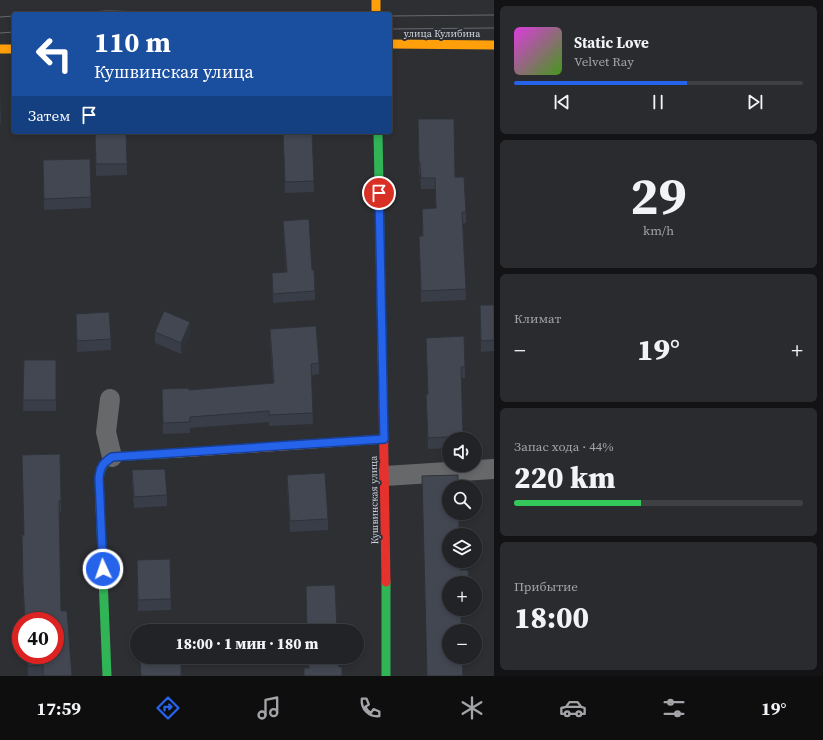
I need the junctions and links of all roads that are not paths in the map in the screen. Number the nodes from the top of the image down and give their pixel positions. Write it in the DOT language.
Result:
graph roads {
  1 [pos="376,0"];
  2 [pos="376,12"];
  3 [pos="392,44"];
  4 [pos="494,44"];
  5 [pos="12,49"];
  6 [pos="0,50"];
  7 [pos="378,134"];
  8 [pos="110,399"];
  9 [pos="384,439"];
  10 [pos="112,457"];
  11 [pos="494,469"];
  12 [pos="385,476"];
  13 [pos="107,676"];
  14 [pos="386,676"];
  1 -- 2 [label="street"];
  3 -- 4 [label="street, улица Кулибина"];
  5 -- 6 [label="street"];
  7 -- 9 [label="street, Кушвинская улица"];
  8 -- 10 [label="street"];
  9 -- 10 [label="street"];
  9 -- 12 [label="street, Кушвинская улица"];
  10 -- 13 [label="street"];
  11 -- 12 [label="street"];
  12 -- 14 [label="street, Кушвинская улица"];
}
